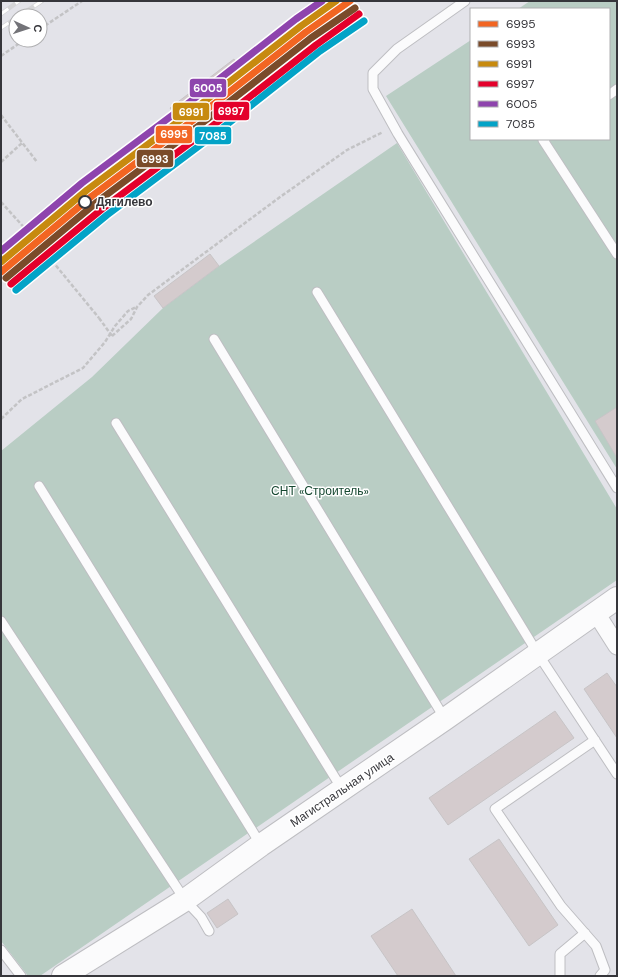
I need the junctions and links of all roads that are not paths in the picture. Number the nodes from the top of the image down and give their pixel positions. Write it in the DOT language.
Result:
graph roads {
  1 [pos="465,1"];
  2 [pos="543,140"];
  3 [pos="617,254"];
  4 [pos="317,292"];
  5 [pos="214,340"];
  6 [pos="116,423"];
  7 [pos="39,486"];
  8 [pos="617,488"];
  9 [pos="617,598"];
  10 [pos="596,613"];
  11 [pos="1,621"];
  12 [pos="617,646"];
  13 [pos="538,654"];
  14 [pos="445,719"];
  15 [pos="595,740"];
  16 [pos="617,774"];
  17 [pos="342,789"];
  18 [pos="261,845"];
  19 [pos="185,900"];
  20 [pos="209,931"];
  21 [pos="585,933"];
  22 [pos="1,950"];
  23 [pos="21,976"];
  24 [pos="63,976"];
  25 [pos="560,976"];
  26 [pos="600,976"];
  1 -- 8 [label="lane"];
  2 -- 3 [label="lane"];
  4 -- 13 [label="lane"];
  5 -- 14 [label="lane"];
  6 -- 17 [label="lane"];
  7 -- 18 [label="lane"];
  9 -- 10 [label="street, Магистральная улица"];
  10 -- 12 [label="street"];
  10 -- 13 [label="street, Магистральная улица"];
  11 -- 19 [label="lane"];
  13 -- 14 [label="street, Магистральная улица"];
  13 -- 15 [label="lane"];
  14 -- 17 [label="street, Магистральная улица"];
  15 -- 16 [label="lane"];
  15 -- 21 [label="lane"];
  17 -- 18 [label="street, Магистральная улица"];
  18 -- 19 [label="street, Магистральная улица"];
  19 -- 20 [label="lane"];
  19 -- 24 [label="street, Магистральная улица"];
  21 -- 25 [label="lane"];
  21 -- 26 [label="lane"];
  22 -- 23 [label="lane"];
}
